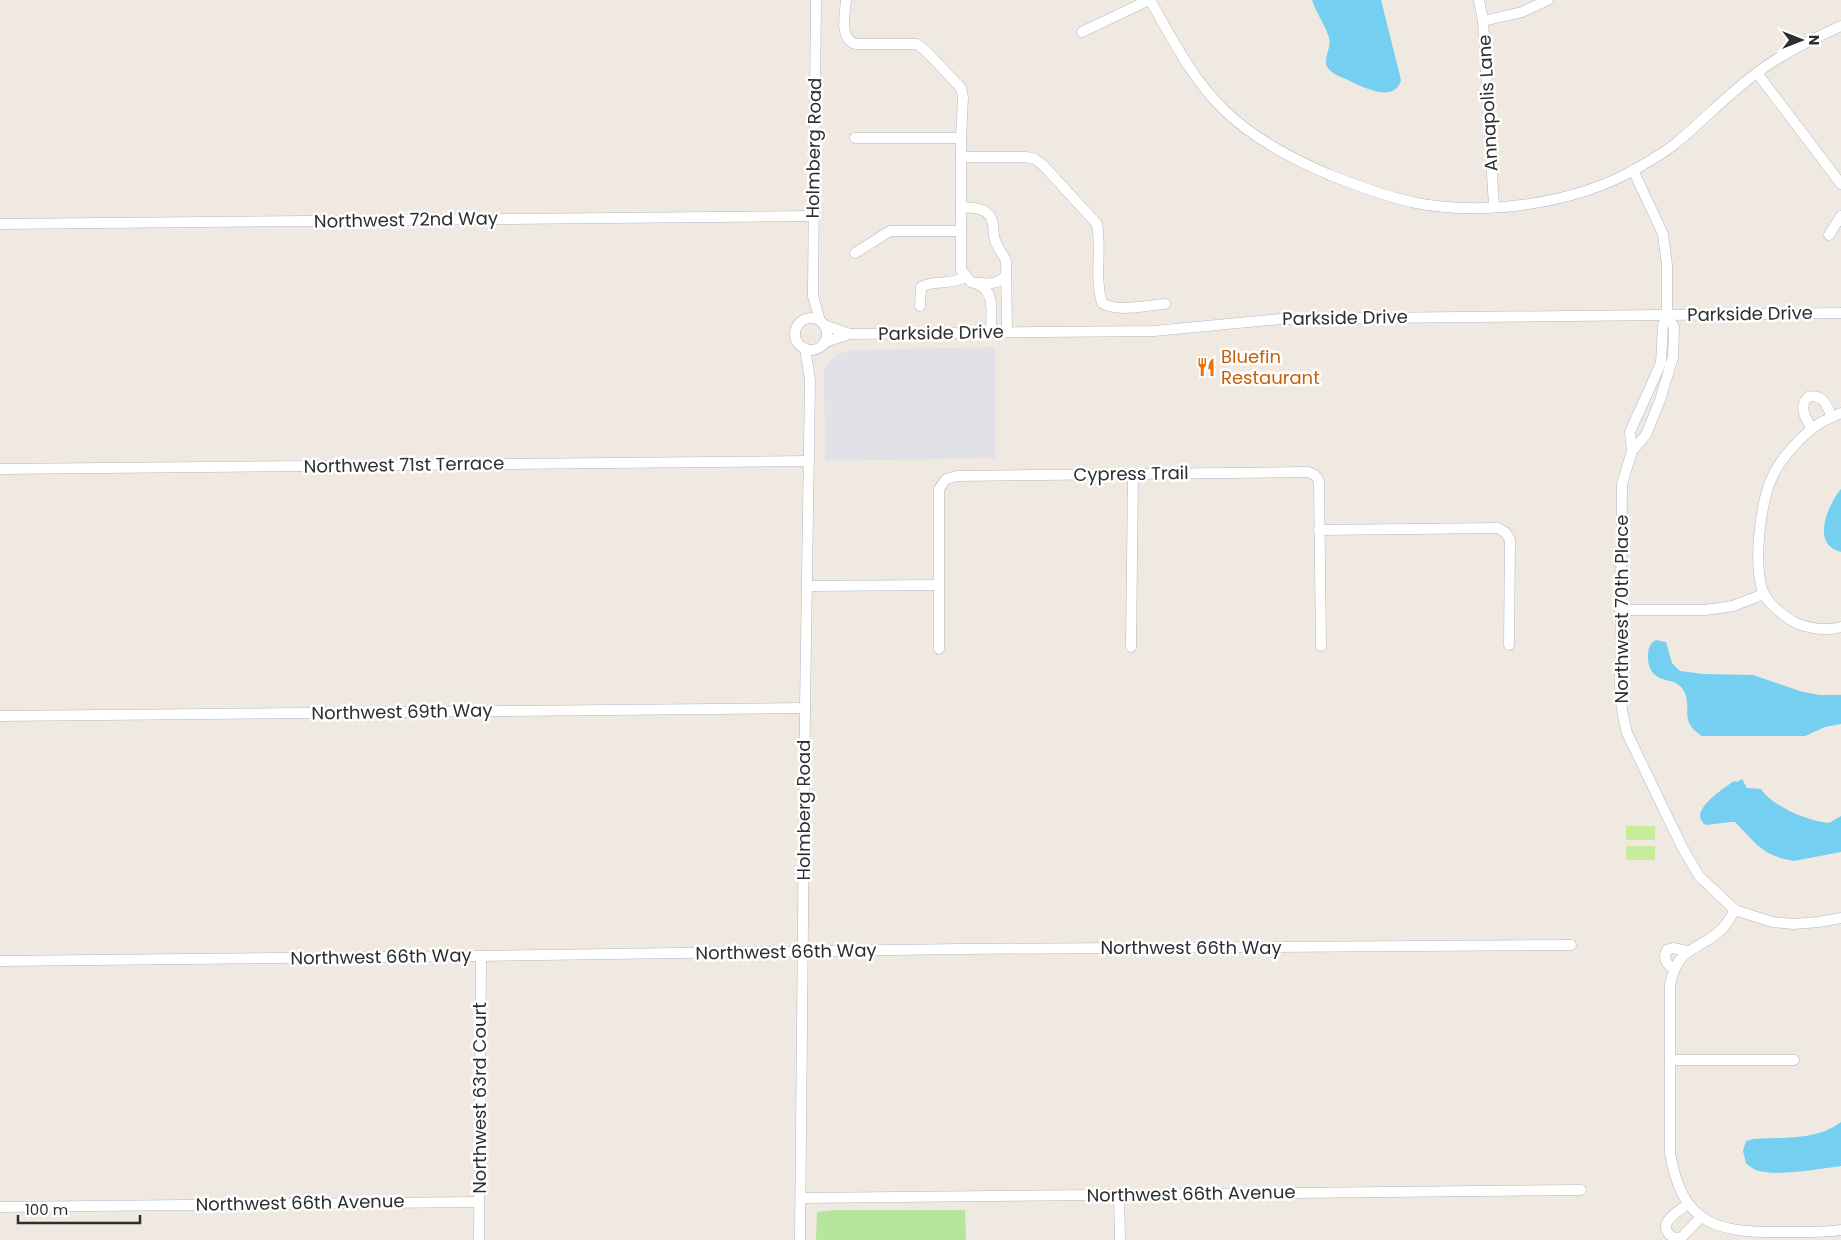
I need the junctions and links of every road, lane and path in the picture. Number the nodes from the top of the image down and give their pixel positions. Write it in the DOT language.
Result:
graph roads {
  1 [pos="816,0"];
  2 [pos="846,0"];
  3 [pos="1149,0"];
  4 [pos="1479,0"];
  5 [pos="1548,0"];
  6 [pos="1483,21"];
  7 [pos="1841,26"];
  8 [pos="1082,32"];
  9 [pos="1757,73"];
  10 [pos="855,138"];
  11 [pos="961,138"];
  12 [pos="961,157"];
  13 [pos="1633,170"];
  14 [pos="1841,184"];
  15 [pos="961,207"];
  16 [pos="1494,207"];
  17 [pos="813,216"];
  18 [pos="1841,216"];
  19 [pos="0,224"];
  20 [pos="961,231"];
  21 [pos="1829,235"];
  22 [pos="855,254"];
  23 [pos="1006,276"];
  24 [pos="966,277"];
  25 [pos="978,283"];
  26 [pos="813,296"];
  27 [pos="1165,304"];
  28 [pos="920,306"];
  29 [pos="1841,313"];
  30 [pos="1667,315"];
  31 [pos="804,320"];
  32 [pos="822,323"];
  33 [pos="991,332"];
  34 [pos="1006,332"];
  35 [pos="850,334"];
  36 [pos="824,344"];
  37 [pos="805,348"];
  38 [pos="810,380"];
  39 [pos="1648,396"];
  40 [pos="1660,400"];
  41 [pos="1836,415"];
  42 [pos="1636,420"];
  43 [pos="1816,426"];
  44 [pos="1650,427"];
  45 [pos="1632,451"];
  46 [pos="809,461"];
  47 [pos="0,469"];
  48 [pos="1133,475"];
  49 [pos="1319,530"];
  50 [pos="939,585"];
  51 [pos="807,586"];
  52 [pos="1764,594"];
  53 [pos="1620,610"];
  54 [pos="1841,627"];
  55 [pos="1509,645"];
  56 [pos="1321,646"];
  57 [pos="1131,647"];
  58 [pos="939,649"];
  59 [pos="805,708"];
  60 [pos="0,716"];
  61 [pos="1735,910"];
  62 [pos="1841,918"];
  63 [pos="1572,945"];
  64 [pos="803,951"];
  65 [pos="1687,952"];
  66 [pos="481,956"];
  67 [pos="0,960"];
  68 [pos="1674,969"];
  69 [pos="1670,1060"];
  70 [pos="1794,1060"];
  71 [pos="1580,1190"];
  72 [pos="1119,1195"];
  73 [pos="801,1198"];
  74 [pos="479,1202"];
  75 [pos="0,1206"];
  76 [pos="1841,1230"];
  77 [pos="479,1240"];
  78 [pos="800,1240"];
  79 [pos="1120,1240"];
  1 -- 17 [label="street, Holmberg Road"];
  2 -- 11 [label="street"];
  3 -- 8 [label="street"];
  3 -- 16 [label="street"];
  4 -- 6 [label="street, Annapolis Lane"];
  5 -- 6 [label="street"];
  6 -- 16 [label="street, Annapolis Lane"];
  7 -- 9 [label="street"];
  9 -- 13 [label="street"];
  9 -- 14 [label="street"];
  10 -- 11 [label="street"];
  11 -- 12 [label="street"];
  12 -- 15 [label="street"];
  12 -- 27 [label="street"];
  13 -- 16 [label="street"];
  13 -- 30 [label="street"];
  15 -- 20 [label="street"];
  15 -- 23 [label="street"];
  17 -- 19 [label="street, Northwest 72nd Way"];
  17 -- 26 [label="street, Holmberg Road"];
  18 -- 21 [label="street"];
  20 -- 22 [label="street"];
  20 -- 24 [label="street"];
  23 -- 25 [label="street"];
  23 -- 34 [label="street"];
  24 -- 25 [label="street"];
  24 -- 28 [label="street"];
  25 -- 33 [label="street"];
  26 -- 31 [label="street, Holmberg Road"];
  26 -- 32 [label="street, Holmberg Road"];
  29 -- 30 [label="street, Parkside Drive"];
  30 -- 34 [label="street, Parkside Drive"];
  30 -- 39 [label="street, Northwest 70th Place"];
  30 -- 40 [label="street, Northwest 70th Place"];
  31 -- 32 [label="street"];
  31 -- 37 [label="street"];
  32 -- 35 [label="street, Parkside Drive"];
  32 -- 36 [label="street"];
  33 -- 34 [label="street, Parkside Drive"];
  33 -- 35 [label="street, Parkside Drive"];
  35 -- 36 [label="street, Parkside Drive"];
  36 -- 37 [label="street"];
  36 -- 38 [label="street, Holmberg Road"];
  37 -- 38 [label="street, Holmberg Road"];
  38 -- 46 [label="street, Holmberg Road"];
  39 -- 40 [label="street"];
  39 -- 42 [label="street, Northwest 70th Place"];
  40 -- 44 [label="street, Northwest 70th Place"];
  41 -- 43 [label="street"];
  41 -- 43 [label="street"];
  42 -- 44 [label="street"];
  42 -- 45 [label="street, Northwest 70th Place"];
  43 -- 52 [label="street"];
  44 -- 45 [label="street, Northwest 70th Place"];
  45 -- 53 [label="street, Northwest 70th Place"];
  46 -- 47 [label="street, Northwest 71st Terrace"];
  46 -- 51 [label="street, Holmberg Road"];
  48 -- 49 [label="street, Cypress Trail"];
  48 -- 50 [label="street, Cypress Trail"];
  48 -- 57 [label="street"];
  49 -- 55 [label="street"];
  49 -- 56 [label="street"];
  50 -- 51 [label="street"];
  50 -- 58 [label="street"];
  51 -- 59 [label="street, Holmberg Road"];
  52 -- 53 [label="street"];
  52 -- 54 [label="street"];
  53 -- 61 [label="street, Northwest 70th Place"];
  59 -- 60 [label="street, Northwest 69th Way"];
  59 -- 64 [label="street, Holmberg Road"];
  61 -- 62 [label="street"];
  61 -- 65 [label="street"];
  63 -- 64 [label="street, Northwest 66th Way"];
  64 -- 66 [label="street, Northwest 66th Way"];
  64 -- 73 [label="street, Holmberg Road"];
  65 -- 68 [label="street"];
  65 -- 68 [label="street"];
  66 -- 67 [label="street, Northwest 66th Way"];
  66 -- 74 [label="street, Northwest 63rd Court"];
  68 -- 69 [label="street"];
  69 -- 70 [label="street"];
  69 -- 76 [label="street"];
  71 -- 72 [label="street, Northwest 66th Avenue"];
  72 -- 73 [label="street, Northwest 66th Avenue"];
  72 -- 79 [label="street"];
  73 -- 78 [label="street, Holmberg Road"];
  74 -- 75 [label="street, Northwest 66th Avenue"];
  74 -- 77 [label="street, Northwest 63rd Court"];
}
